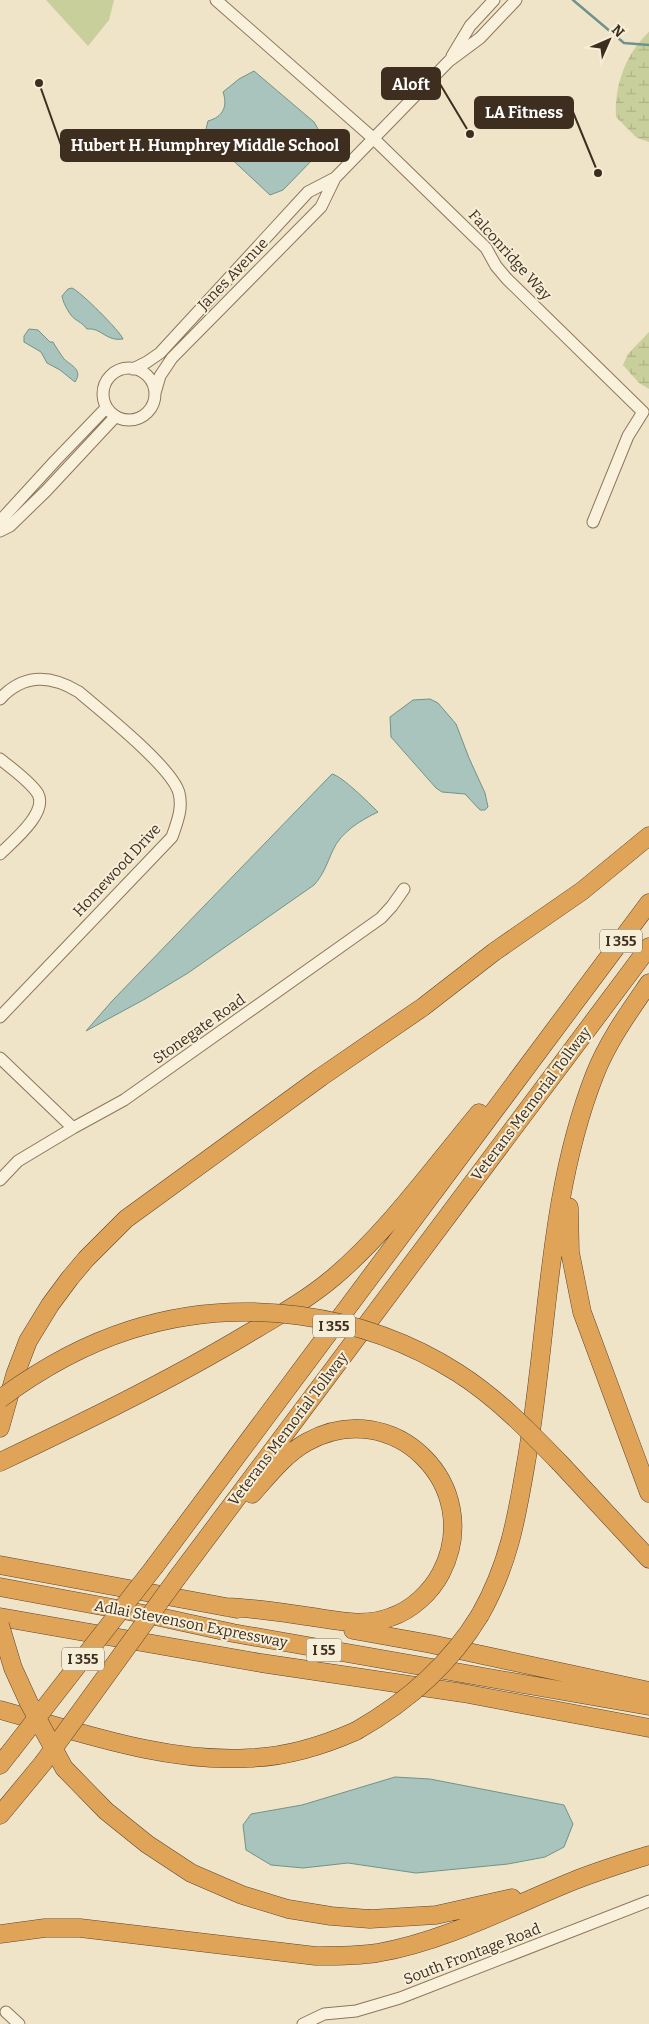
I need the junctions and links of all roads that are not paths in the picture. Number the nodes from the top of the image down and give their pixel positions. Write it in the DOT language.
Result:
graph roads {
  1 [pos="216,0"];
  2 [pos="494,0"];
  3 [pos="516,0"];
  4 [pos="449,61"];
  5 [pos="374,139"];
  6 [pos="335,178"];
  7 [pos="133,368"];
  8 [pos="155,393"];
  9 [pos="106,408"];
  10 [pos="115,416"];
  11 [pos="0,521"];
  12 [pos="593,522"];
  13 [pos="0,531"];
  14 [pos="0,699"];
  15 [pos="0,759"];
  16 [pos="649,836"];
  17 [pos="0,854"];
  18 [pos="404,889"];
  19 [pos="649,903"];
  20 [pos="649,946"];
  21 [pos="649,984"];
  22 [pos="0,1017"];
  23 [pos="0,1058"];
  24 [pos="513,1086"];
  25 [pos="73,1128"];
  26 [pos="575,1132"];
  27 [pos="0,1180"];
  28 [pos="0,1399"];
  29 [pos="97,1416"];
  30 [pos="0,1428"];
  31 [pos="0,1462"];
  32 [pos="0,1473"];
  33 [pos="649,1493"];
  34 [pos="649,1559"];
  35 [pos="0,1565"];
  36 [pos="180,1573"];
  37 [pos="0,1587"];
  38 [pos="226,1607"];
  39 [pos="0,1617"];
  40 [pos="0,1625"];
  41 [pos="649,1691"];
  42 [pos="649,1706"];
  43 [pos="0,1710"];
  44 [pos="649,1728"];
  45 [pos="0,1765"];
  46 [pos="0,1815"];
  47 [pos="649,1854"];
  48 [pos="575,1880"];
  49 [pos="649,1901"];
  50 [pos="0,1934"];
  51 [pos="6,2012"];
  52 [pos="19,2024"];
  53 [pos="303,2024"];
  1 -- 5 [label="street, Falconridge Way"];
  2 -- 4 [label="street, Janes Avenue"];
  3 -- 4 [label="street, Janes Avenue"];
  4 -- 5 [label="street, Janes Avenue"];
  5 -- 6 [label="street, Janes Avenue"];
  5 -- 12 [label="street, Falconridge Way"];
  6 -- 7 [label="street, Janes Avenue"];
  6 -- 8 [label="street, Janes Avenue"];
  7 -- 8 [label="street"];
  7 -- 9 [label="street, Janes Avenue"];
  8 -- 10 [label="street, Janes Avenue"];
  9 -- 10 [label="street"];
  9 -- 11 [label="street"];
  10 -- 13 [label="street"];
  14 -- 22 [label="street, Homewood Drive"];
  15 -- 17 [label="street"];
  16 -- 30 [label="highway"];
  18 -- 25 [label="street, Stonegate Road"];
  19 -- 24 [label="highway, Veterans Memorial Tollway / I 355"];
  20 -- 36 [label="highway, Veterans Memorial Tollway / I 355"];
  21 -- 26 [label="highway"];
  23 -- 25 [label="street"];
  24 -- 29 [label="highway"];
  24 -- 45 [label="highway, Veterans Memorial Tollway / I 355, bridge"];
  25 -- 27 [label="street, Stonegate Road"];
  26 -- 33 [label="highway"];
  26 -- 43 [label="highway, bridge"];
  28 -- 34 [label="highway, bridge"];
  29 -- 31 [label="highway"];
  29 -- 32 [label="highway"];
  35 -- 38 [label="highway"];
  36 -- 38 [label="highway"];
  36 -- 46 [label="highway, Veterans Memorial Tollway / I 355, bridge"];
  37 -- 42 [label="highway, Adlai Stevenson Expressway / I 55"];
  38 -- 41 [label="highway"];
  39 -- 44 [label="highway, Adlai Stevenson Expressway / I 55"];
  40 -- 48 [label="highway, bridge"];
  47 -- 48 [label="highway"];
  48 -- 50 [label="highway"];
  49 -- 53 [label="street, South Frontage Road"];
  51 -- 52 [label="street"];
}
